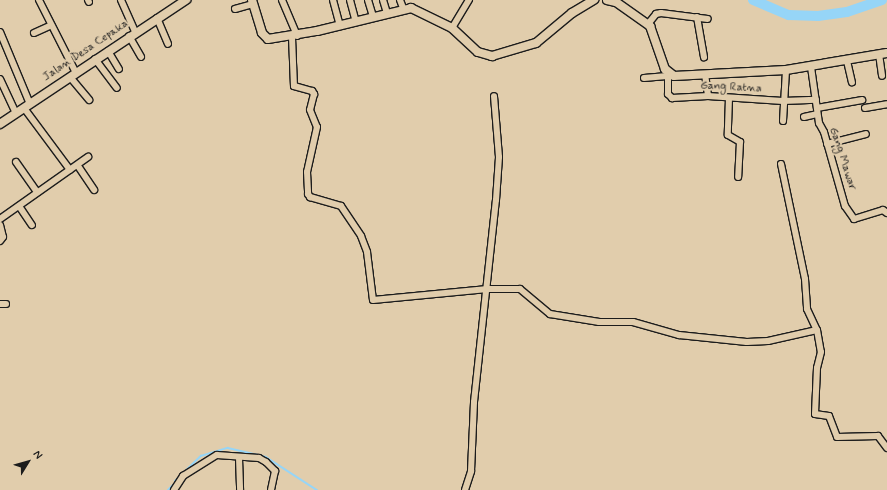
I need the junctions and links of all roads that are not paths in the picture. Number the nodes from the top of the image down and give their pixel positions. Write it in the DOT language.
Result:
graph roads {
  1 [pos="39,0"];
  2 [pos="121,0"];
  3 [pos="282,0"];
  4 [pos="333,0"];
  5 [pos="350,0"];
  6 [pos="368,0"];
  7 [pos="383,0"];
  8 [pos="469,0"];
  9 [pos="594,0"];
  10 [pos="607,0"];
  11 [pos="180,2"];
  12 [pos="253,2"];
  13 [pos="401,4"];
  14 [pos="236,9"];
  15 [pos="387,13"];
  16 [pos="373,16"];
  17 [pos="697,17"];
  18 [pos="157,18"];
  19 [pos="708,19"];
  20 [pos="356,22"];
  21 [pos="648,24"];
  22 [pos="50,26"];
  23 [pos="340,26"];
  24 [pos="452,28"];
  25 [pos="0,32"];
  26 [pos="34,33"];
  27 [pos="132,34"];
  28 [pos="294,36"];
  29 [pos="168,44"];
  30 [pos="108,51"];
  31 [pos="883,54"];
  32 [pos="141,57"];
  33 [pos="704,57"];
  34 [pos="96,59"];
  35 [pos="847,61"];
  36 [pos="811,67"];
  37 [pos="119,69"];
  38 [pos="786,70"];
  39 [pos="705,74"];
  40 [pos="73,75"];
  41 [pos="668,75"];
  42 [pos="882,76"];
  43 [pos="644,78"];
  44 [pos="0,79"];
  45 [pos="852,82"];
  46 [pos="117,88"];
  47 [pos="494,96"];
  48 [pos="708,96"];
  49 [pos="729,98"];
  50 [pos="89,100"];
  51 [pos="816,100"];
  52 [pos="862,100"];
  53 [pos="783,101"];
  54 [pos="887,104"];
  55 [pos="27,106"];
  56 [pos="865,108"];
  57 [pos="817,111"];
  58 [pos="16,113"];
  59 [pos="804,117"];
  60 [pos="783,121"];
  61 [pos="0,124"];
  62 [pos="866,134"];
  63 [pos="827,144"];
  64 [pos="88,157"];
  65 [pos="16,162"];
  66 [pos="780,164"];
  67 [pos="78,166"];
  68 [pos="70,170"];
  69 [pos="738,177"];
  70 [pos="94,190"];
  71 [pos="37,192"];
  72 [pos="19,206"];
  73 [pos="887,213"];
  74 [pos="0,219"];
  75 [pos="0,225"];
  76 [pos="32,225"];
  77 [pos="0,241"];
  78 [pos="487,289"];
  79 [pos="817,330"];
  80 [pos="887,448"];
  81 [pos="239,458"];
  82 [pos="174,490"];
  83 [pos="240,490"];
  84 [pos="271,490"];
  85 [pos="465,490"];
  1 -- 22 [label="street"];
  2 -- 27 [label="street"];
  3 -- 28 [label="street"];
  4 -- 23 [label="street"];
  5 -- 20 [label="street"];
  6 -- 16 [label="street"];
  7 -- 15 [label="street"];
  8 -- 24 [label="street"];
  9 -- 24 [label="street"];
  10 -- 21 [label="street"];
  11 -- 18 [label="street, Jalan Desa Cepaka"];
  12 -- 14 [label="street"];
  12 -- 28 [label="street"];
  13 -- 15 [label="street"];
  13 -- 24 [label="street"];
  15 -- 16 [label="street"];
  16 -- 20 [label="street"];
  17 -- 19 [label="street"];
  17 -- 21 [label="street"];
  17 -- 33 [label="street"];
  18 -- 27 [label="street, Jalan Desa Cepaka"];
  18 -- 29 [label="street"];
  20 -- 23 [label="street"];
  21 -- 41 [label="street"];
  22 -- 26 [label="street"];
  22 -- 40 [label="street"];
  23 -- 28 [label="street"];
  25 -- 55 [label="street"];
  27 -- 30 [label="street, Jalan Desa Cepaka"];
  27 -- 32 [label="street"];
  28 -- 78 [label="street"];
  30 -- 34 [label="street, Jalan Desa Cepaka"];
  30 -- 37 [label="street"];
  31 -- 35 [label="street"];
  31 -- 42 [label="street"];
  34 -- 40 [label="street, Jalan Desa Cepaka"];
  34 -- 46 [label="street"];
  35 -- 36 [label="street"];
  35 -- 45 [label="street"];
  36 -- 38 [label="street"];
  36 -- 51 [label="street, Gang Mawar"];
  38 -- 39 [label="street"];
  38 -- 53 [label="street"];
  39 -- 41 [label="street"];
  39 -- 48 [label="street"];
  40 -- 50 [label="street"];
  40 -- 55 [label="street, Jalan Desa Cepaka"];
  41 -- 43 [label="street"];
  41 -- 48 [label="street, Gang Ratna"];
  44 -- 58 [label="street"];
  47 -- 78 [label="street"];
  48 -- 49 [label="street, Gang Ratna"];
  49 -- 53 [label="street, Gang Ratna"];
  49 -- 69 [label="street"];
  51 -- 53 [label="street, Gang Ratna"];
  51 -- 57 [label="street, Gang Mawar"];
  52 -- 57 [label="street"];
  53 -- 60 [label="street"];
  54 -- 56 [label="street"];
  55 -- 58 [label="street, Jalan Desa Cepaka"];
  55 -- 68 [label="street"];
  57 -- 59 [label="street"];
  57 -- 63 [label="street, Gang Mawar"];
  58 -- 61 [label="street, Jalan Desa Cepaka"];
  62 -- 63 [label="street"];
  63 -- 73 [label="street, Gang Mawar"];
  64 -- 67 [label="street"];
  65 -- 71 [label="street"];
  66 -- 79 [label="street"];
  67 -- 68 [label="street"];
  67 -- 70 [label="street"];
  68 -- 71 [label="street"];
  71 -- 72 [label="street"];
  72 -- 74 [label="street"];
  72 -- 76 [label="street"];
  75 -- 77 [label="street"];
  78 -- 79 [label="street"];
  78 -- 85 [label="street"];
  79 -- 80 [label="street"];
  81 -- 82 [label="street"];
  81 -- 83 [label="street"];
  81 -- 84 [label="street"];
}
